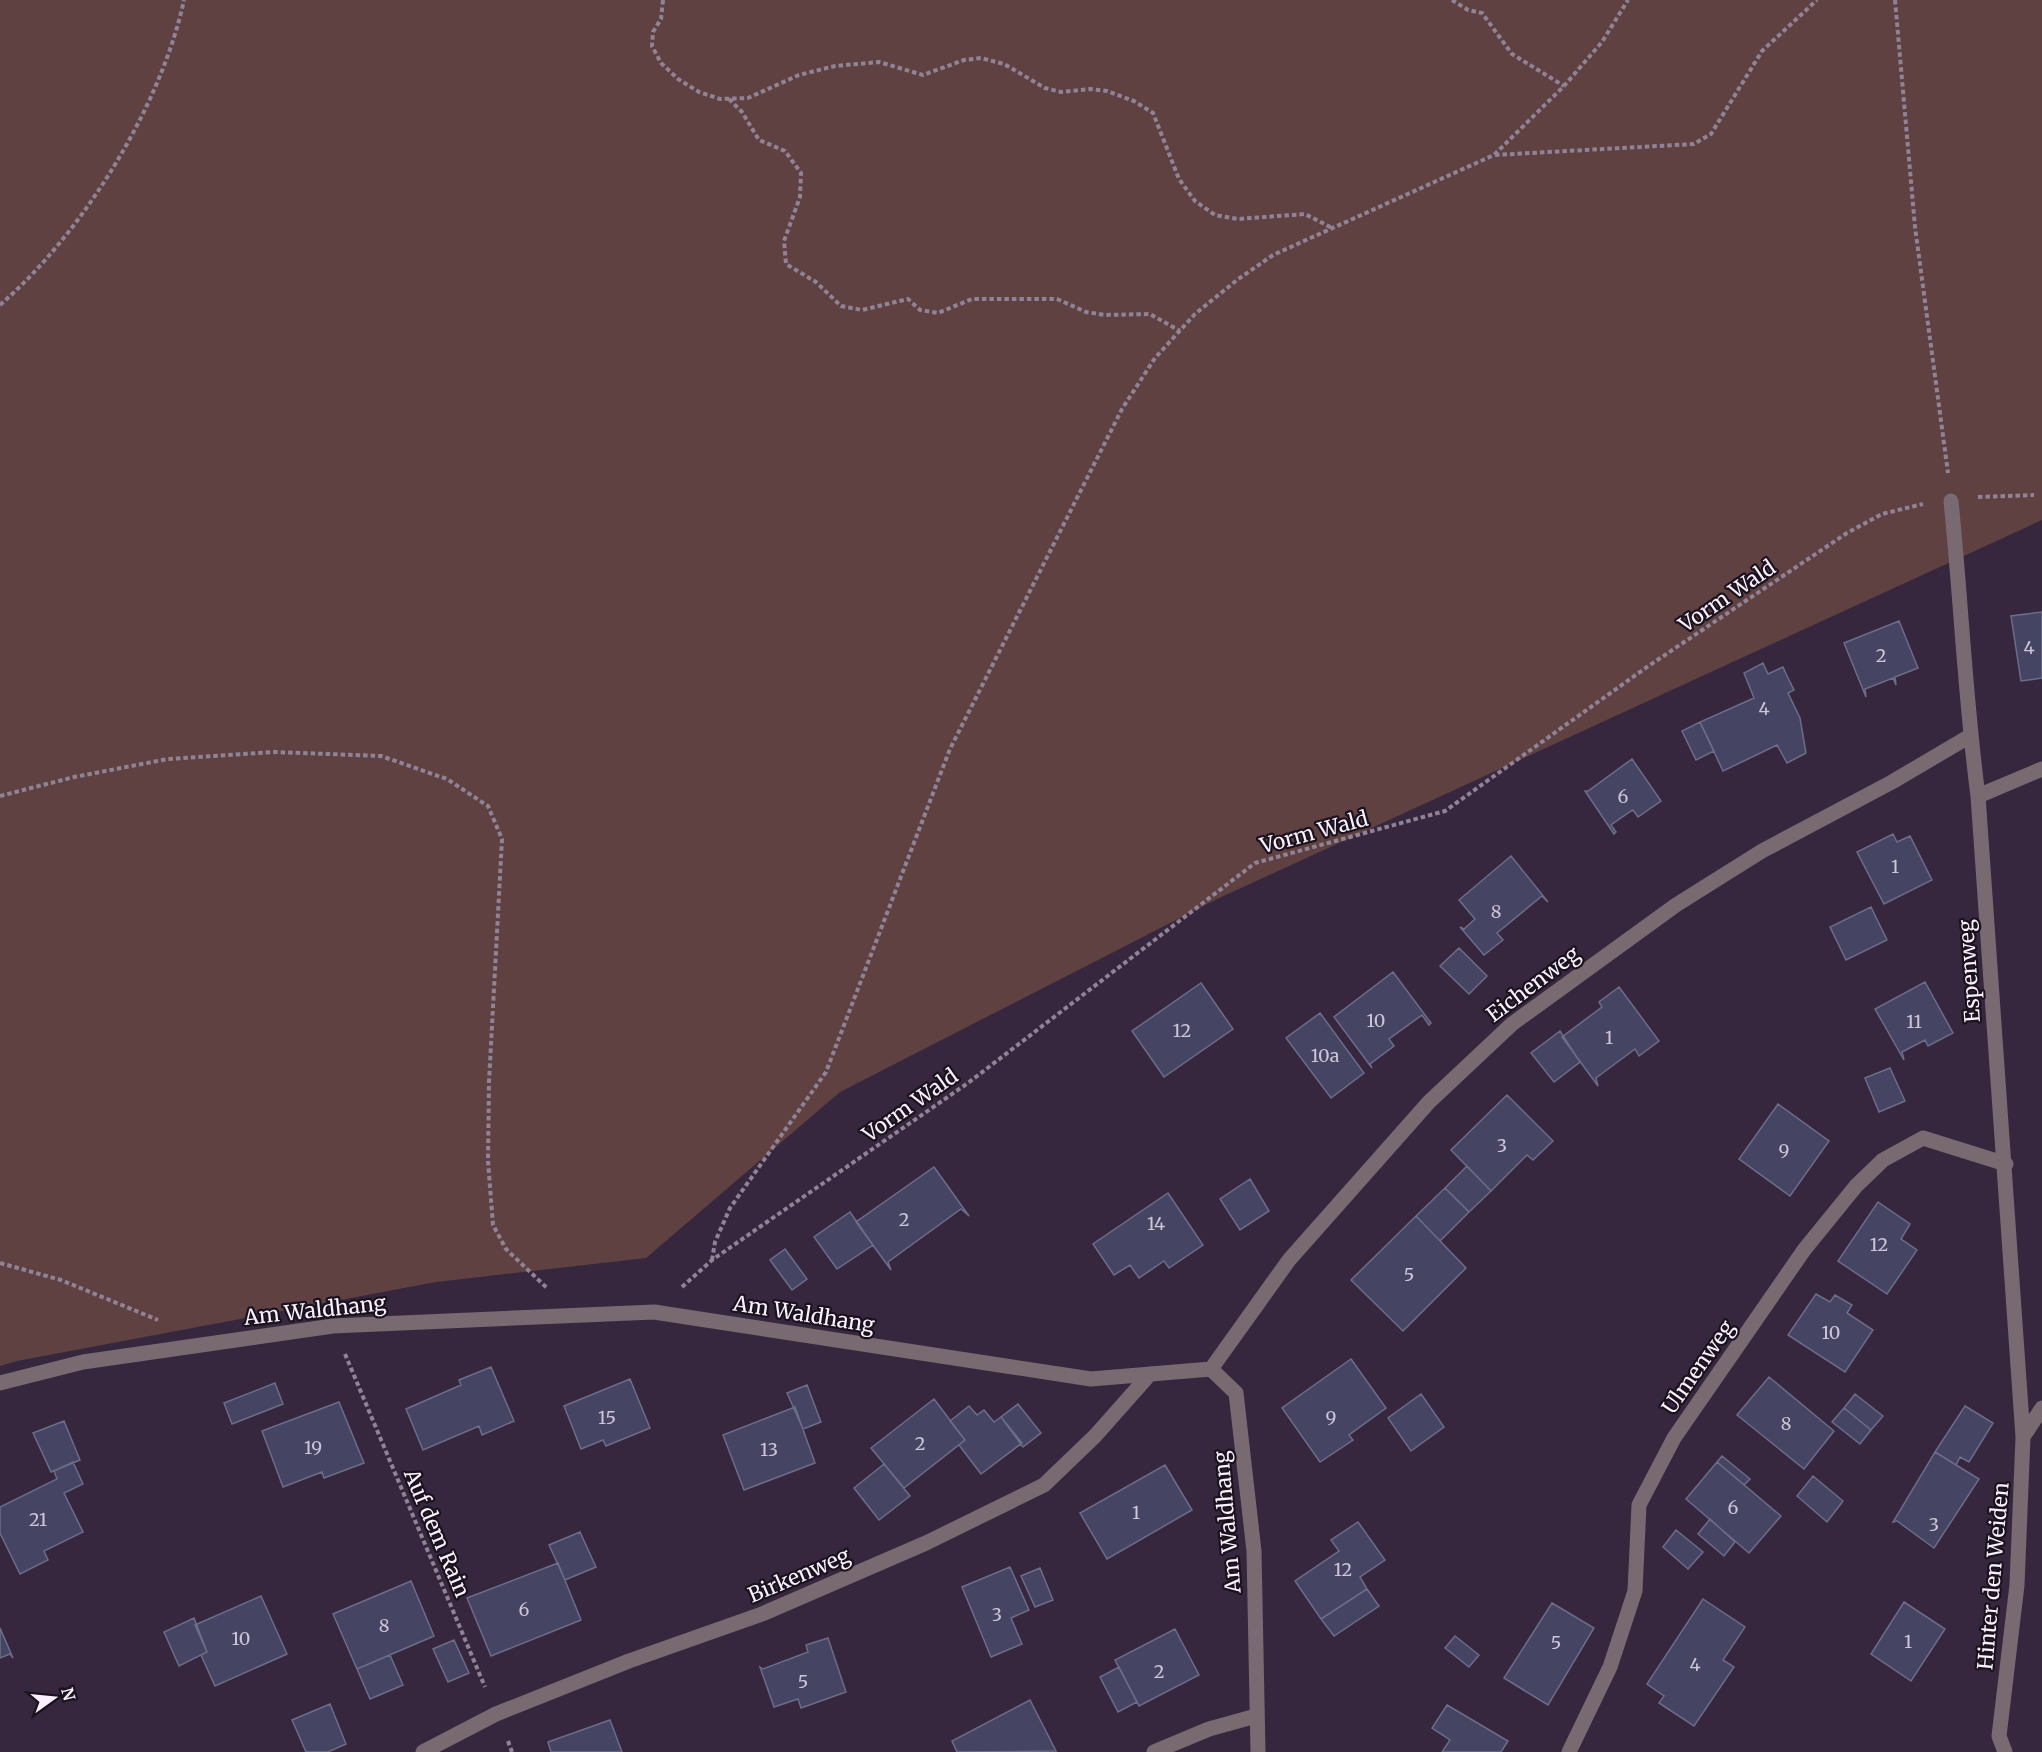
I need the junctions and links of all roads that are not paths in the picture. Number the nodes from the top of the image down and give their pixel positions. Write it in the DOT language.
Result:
graph roads {
  1 [pos="1951,501"];
  2 [pos="1970,736"];
  3 [pos="2042,770"];
  4 [pos="1978,796"];
  5 [pos="2006,1164"];
  6 [pos="1211,1370"];
  7 [pos="1150,1374"];
  8 [pos="0,1383"];
  9 [pos="2042,1408"];
  10 [pos="2023,1437"];
  11 [pos="1256,1716"];
  12 [pos="423,1752"];
  13 [pos="1154,1752"];
  14 [pos="1258,1752"];
  15 [pos="1569,1752"];
  16 [pos="2005,1752"];
  1 -- 2 [label="street, Espenweg"];
  2 -- 4 [label="street, Espenweg"];
  2 -- 6 [label="street, Eichenweg"];
  3 -- 4 [label="street"];
  4 -- 5 [label="street, Espenweg"];
  5 -- 10 [label="street, Espenweg"];
  5 -- 15 [label="street, Ulmenweg"];
  6 -- 7 [label="street, Am Waldhang"];
  6 -- 11 [label="street, Am Waldhang"];
  7 -- 8 [label="street, Am Waldhang"];
  7 -- 12 [label="street, Birkenweg"];
  9 -- 10 [label="street"];
  10 -- 16 [label="street, Hinter den Weiden"];
  11 -- 13 [label="street"];
  11 -- 14 [label="street, Am Waldhang"];
}
